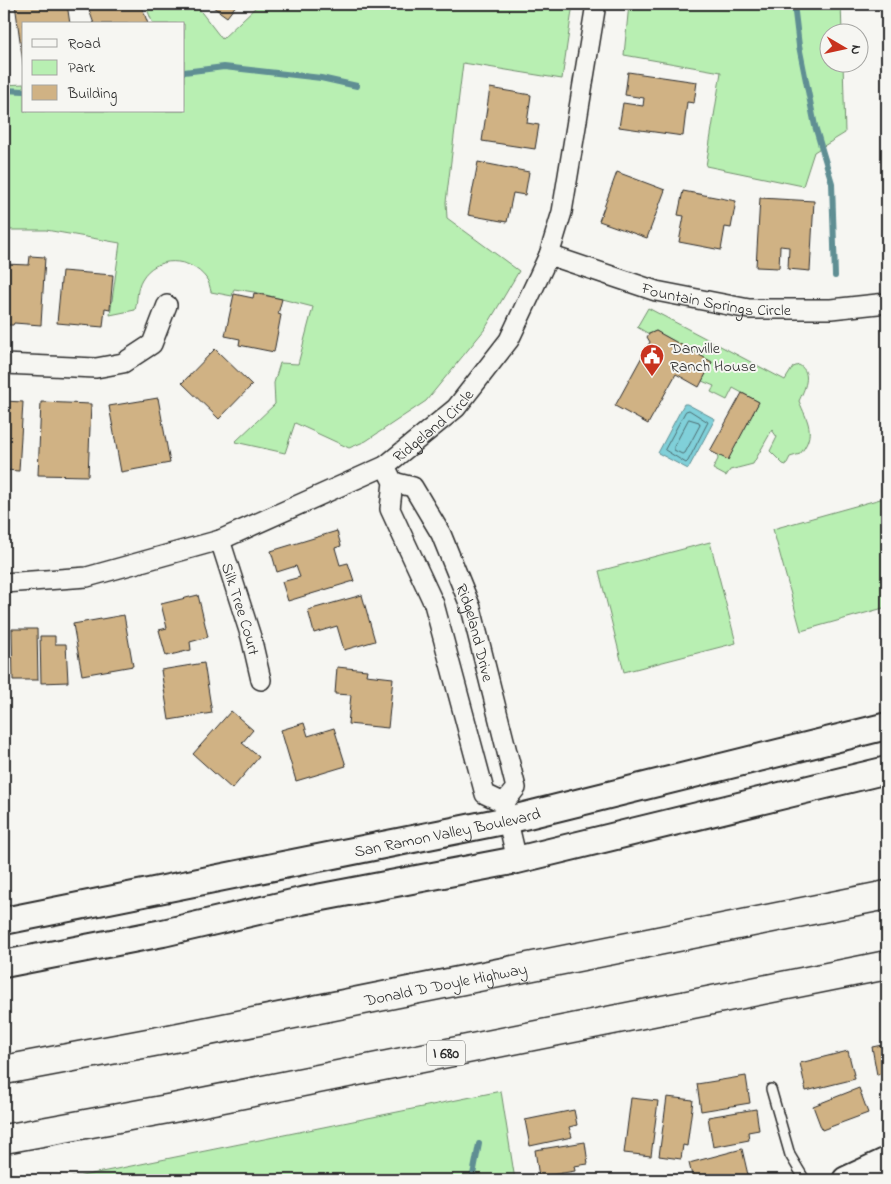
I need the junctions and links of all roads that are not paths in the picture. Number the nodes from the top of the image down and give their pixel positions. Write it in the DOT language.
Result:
graph roads {
  1 [pos="596,4"];
  2 [pos="549,255"];
  3 [pos="887,303"];
  4 [pos="167,305"];
  5 [pos="4,364"];
  6 [pos="389,474"];
  7 [pos="220,540"];
  8 [pos="4,583"];
  9 [pos="261,680"];
  10 [pos="887,726"];
  11 [pos="887,770"];
  12 [pos="506,812"];
  13 [pos="517,860"];
  14 [pos="887,895"];
  15 [pos="4,921"];
  16 [pos="4,964"];
  17 [pos="887,965"];
  18 [pos="4,1070"];
  19 [pos="771,1089"];
  20 [pos="4,1138"];
  21 [pos="887,1161"];
  22 [pos="805,1180"];
  23 [pos="846,1180"];
  1 -- 2 [label="street, Ridgeland Circle"];
  2 -- 3 [label="street, Fountain Springs Circle"];
  2 -- 6 [label="street, Ridgeland Circle"];
  4 -- 5 [label="street"];
  6 -- 7 [label="street, Ridgeland Circle"];
  6 -- 12 [label="street, Ridgeland Drive"];
  6 -- 12 [label="street, Ridgeland Drive"];
  7 -- 8 [label="street, Ridgeland Circle"];
  7 -- 9 [label="street, Silk Tree Court"];
  10 -- 12 [label="main road, San Ramon Valley Boulevard"];
  11 -- 13 [label="main road"];
  12 -- 13 [label="street"];
  12 -- 15 [label="main road, San Ramon Valley Boulevard"];
  13 -- 16 [label="main road"];
  14 -- 18 [label="highway, Donald D Doyle Highway"];
  17 -- 20 [label="highway, I 680"];
  19 -- 22 [label="lane"];
  21 -- 23 [label="main road"];
}
